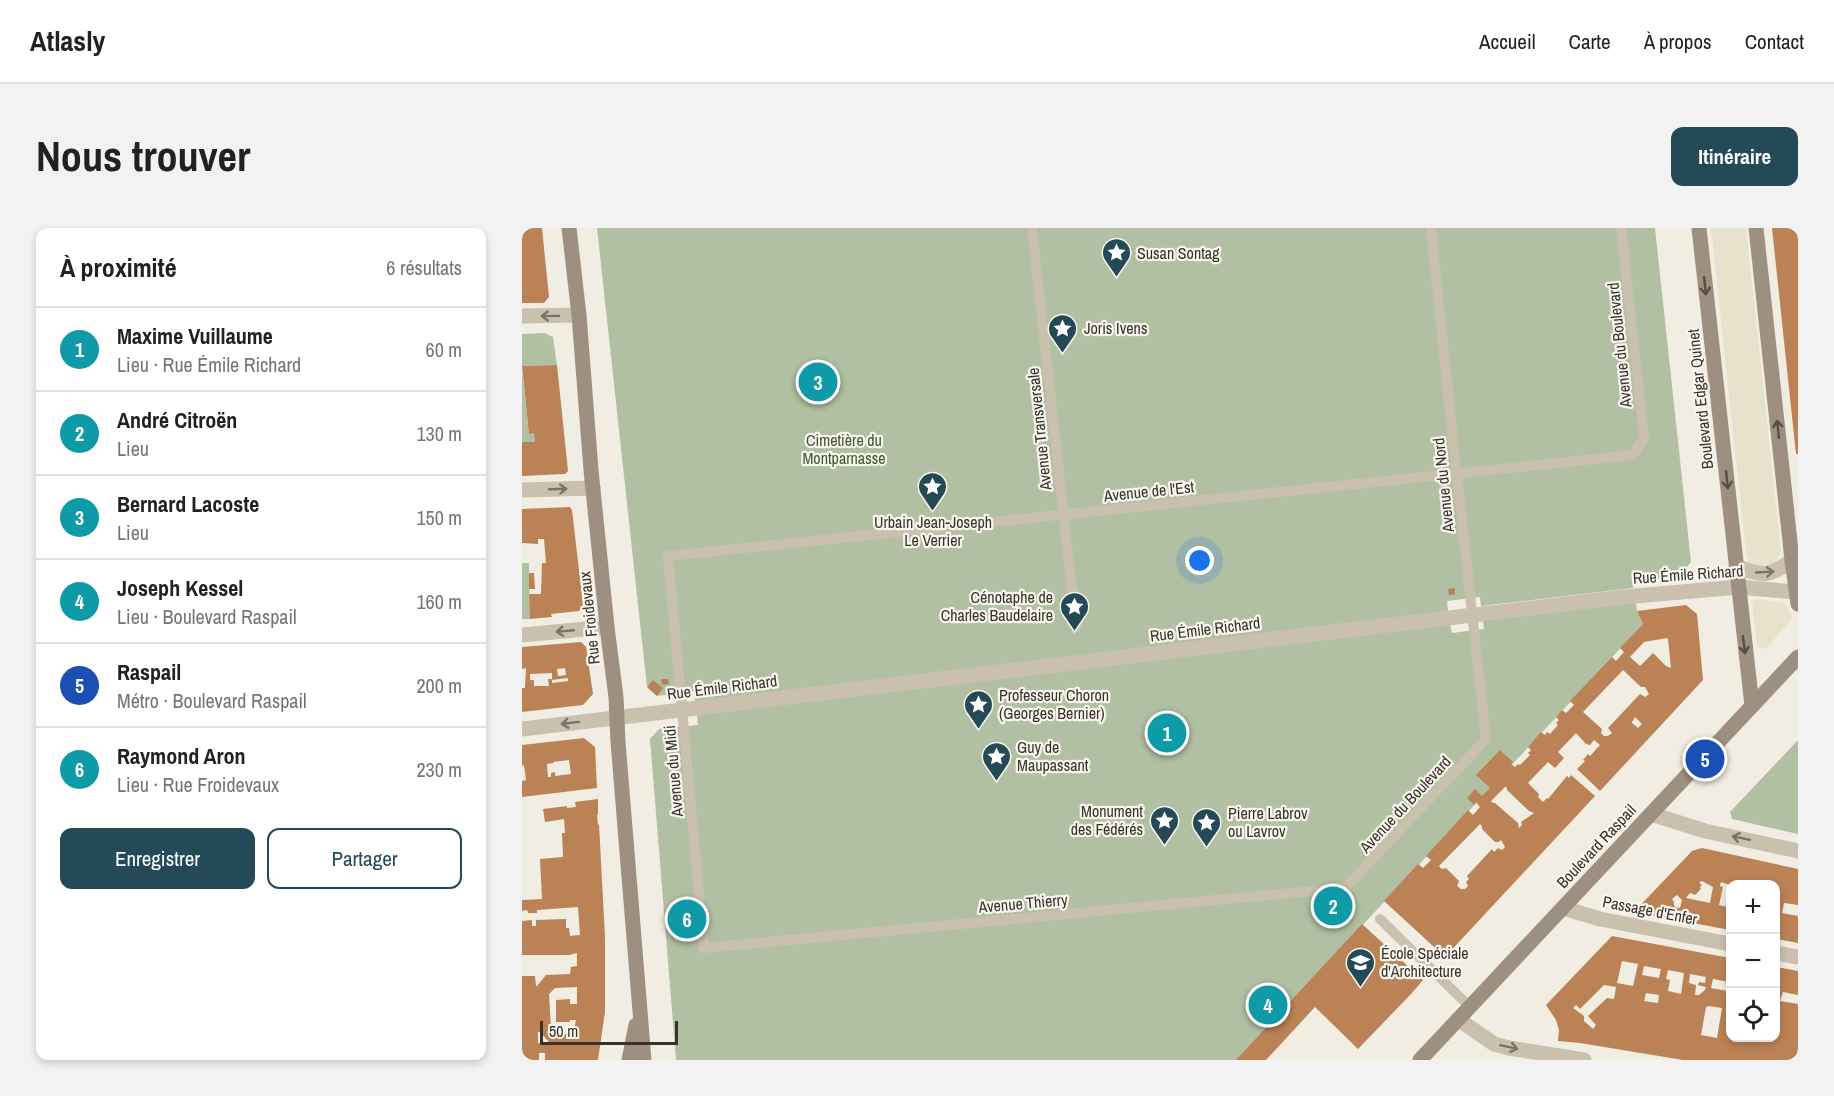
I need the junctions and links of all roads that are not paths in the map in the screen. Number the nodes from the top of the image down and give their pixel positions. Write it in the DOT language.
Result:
graph roads {
  1 [pos="569,228"];
  2 [pos="1032,228"];
  3 [pos="1431,228"];
  4 [pos="1621,228"];
  5 [pos="1699,228"];
  6 [pos="1756,228"];
  7 [pos="579,315"];
  8 [pos="522,316"];
  9 [pos="1633,455"];
  10 [pos="1457,474"];
  11 [pos="593,488"];
  12 [pos="522,490"];
  13 [pos="1064,514"];
  14 [pos="668,556"];
  15 [pos="1792,560"];
  16 [pos="1736,566"];
  17 [pos="1738,587"];
  18 [pos="1797,598"];
  19 [pos="1472,615"];
  20 [pos="607,627"];
  21 [pos="1076,627"];
  22 [pos="522,635"];
  23 [pos="1798,657"];
  24 [pos="1752,706"];
  25 [pos="682,710"];
  26 [pos="618,718"];
  27 [pos="522,729"];
  28 [pos="1486,740"];
  29 [pos="1651,814"];
  30 [pos="1798,851"];
  31 [pos="1345,888"];
  32 [pos="1563,908"];
  33 [pos="1380,919"];
  34 [pos="1726,943"];
  35 [pos="704,948"];
  36 [pos="1780,954"];
  37 [pos="1798,957"];
  38 [pos="639,1004"];
  39 [pos="1470,1007"];
  40 [pos="1458,1019"];
  41 [pos="629,1060"];
  42 [pos="644,1060"];
  43 [pos="1420,1060"];
  44 [pos="1584,1060"];
  1 -- 7 [label="main road, Rue Froidevaux"];
  2 -- 13 [label="lane, Avenue Transversale"];
  3 -- 10 [label="lane, Avenue du Nord"];
  4 -- 9 [label="lane, Avenue du Boulevard"];
  5 -- 16 [label="main road, Boulevard Edgar Quinet, one-way"];
  15 -- 6 [label="main road, one-way"];
  7 -- 8 [label="street, one-way"];
  7 -- 11 [label="main road, Rue Froidevaux"];
  9 -- 10 [label="lane, Avenue de l'Est"];
  10 -- 13 [label="lane, Avenue de l'Est"];
  10 -- 19 [label="lane, Avenue du Nord"];
  12 -- 11 [label="street, one-way"];
  11 -- 20 [label="main road, Rue Froidevaux"];
  13 -- 14 [label="lane, Avenue de l'Est"];
  13 -- 21 [label="lane, Avenue Transversale"];
  14 -- 25 [label="lane, Avenue du Midi"];
  16 -- 15 [label="street, one-way"];
  15 -- 18 [label="main road"];
  16 -- 17 [label="main road, Boulevard Edgar Quinet"];
  17 -- 18 [label="street, Rue Émile Richard"];
  17 -- 19 [label="street, Rue Émile Richard"];
  17 -- 24 [label="main road, Boulevard Edgar Quinet, one-way"];
  19 -- 25 [label="street, Rue Émile Richard"];
  19 -- 28 [label="lane, Avenue du Nord"];
  20 -- 22 [label="street, one-way"];
  20 -- 26 [label="main road, Rue Froidevaux"];
  23 -- 24 [label="main road, Boulevard Raspail"];
  24 -- 29 [label="main road, Boulevard Raspail"];
  25 -- 26 [label="street, Rue Émile Richard"];
  25 -- 35 [label="lane, Avenue du Midi"];
  26 -- 27 [label="street, Rue Émile Richard, one-way"];
  26 -- 38 [label="main road, Rue Froidevaux"];
  28 -- 31 [label="lane, Avenue du Boulevard"];
  30 -- 29 [label="street, one-way"];
  29 -- 32 [label="main road, Boulevard Raspail"];
  31 -- 35 [label="lane, Avenue Thierry"];
  32 -- 34 [label="street, Passage d'Enfer"];
  32 -- 39 [label="main road, Boulevard Raspail"];
  33 -- 39 [label="lane"];
  36 -- 37 [label="street"];
  38 -- 41 [label="main road, Rue Froidevaux"];
  38 -- 42 [label="main road, Rue Froidevaux"];
  39 -- 40 [label="main road, Boulevard Raspail"];
  40 -- 43 [label="main road, Boulevard Raspail"];
  40 -- 44 [label="street, one-way"];
}
